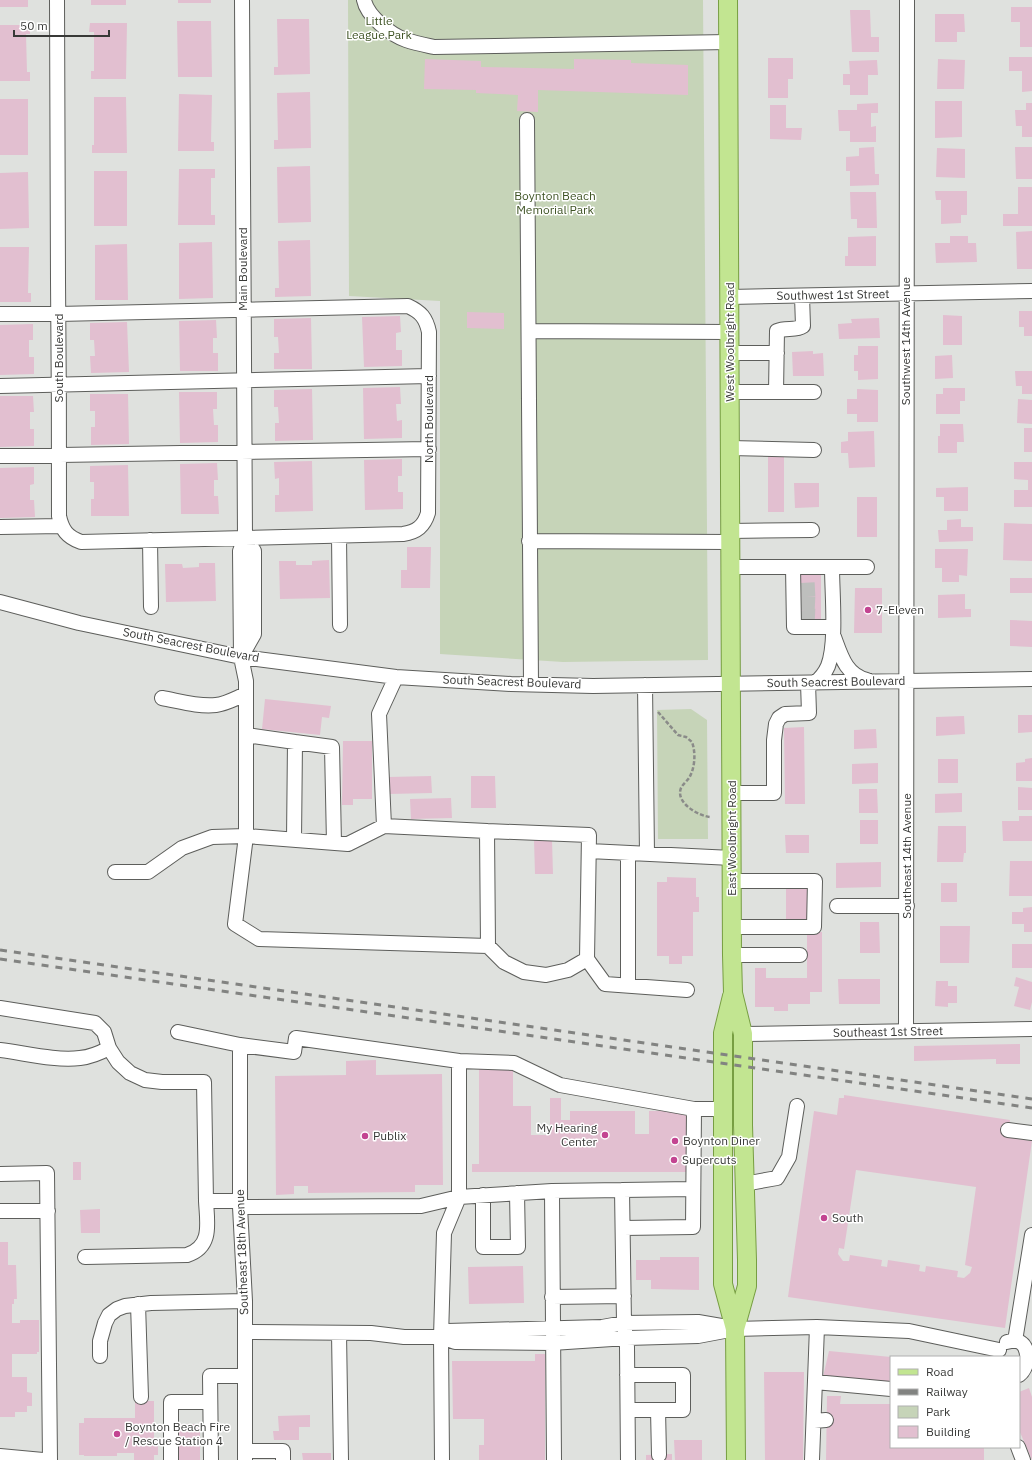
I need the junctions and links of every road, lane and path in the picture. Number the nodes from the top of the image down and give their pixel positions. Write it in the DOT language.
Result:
graph roads {
  1 [pos="57,0"];
  2 [pos="242,0"];
  3 [pos="364,0"];
  4 [pos="728,0"];
  5 [pos="907,0"];
  6 [pos="728,42"];
  7 [pos="527,120"];
  8 [pos="1032,291"];
  9 [pos="906,293"];
  10 [pos="802,296"];
  11 [pos="730,297"];
  12 [pos="244,310"];
  13 [pos="0,314"];
  14 [pos="58,314"];
  15 [pos="529,331"];
  16 [pos="730,332"];
  17 [pos="730,353"];
  18 [pos="777,353"];
  19 [pos="429,376"];
  20 [pos="244,380"];
  21 [pos="59,385"];
  22 [pos="0,386"];
  23 [pos="730,392"];
  24 [pos="776,392"];
  25 [pos="814,392"];
  26 [pos="730,448"];
  27 [pos="429,449"];
  28 [pos="814,450"];
  29 [pos="244,453"];
  30 [pos="59,455"];
  31 [pos="0,456"];
  32 [pos="61,526"];
  33 [pos="0,527"];
  34 [pos="812,530"];
  35 [pos="339,536"];
  36 [pos="730,536"];
  37 [pos="245,538"];
  38 [pos="150,540"];
  39 [pos="529,541"];
  40 [pos="730,567"];
  41 [pos="867,567"];
  42 [pos="797,590"];
  43 [pos="828,596"];
  44 [pos="0,602"];
  45 [pos="151,607"];
  46 [pos="340,626"];
  47 [pos="241,657"];
  48 [pos="396,677"];
  49 [pos="1032,679"];
  50 [pos="907,681"];
  51 [pos="812,682"];
  52 [pos="875,682"];
  53 [pos="531,684"];
  54 [pos="731,684"];
  55 [pos="645,685"];
  56 [pos="246,694"];
  57 [pos="162,698"];
  58 [pos="656,710"];
  59 [pos="246,735"];
  60 [pos="295,742"];
  61 [pos="732,793"];
  62 [pos="710,817"];
  63 [pos="384,826"];
  64 [pos="487,831"];
  65 [pos="246,836"];
  66 [pos="294,840"];
  67 [pos="334,843"];
  68 [pos="589,851"];
  69 [pos="628,853"];
  70 [pos="647,854"];
  71 [pos="732,858"];
  72 [pos="115,872"];
  73 [pos="732,881"];
  74 [pos="837,906"];
  75 [pos="907,906"];
  76 [pos="732,927"];
  77 [pos="488,946"];
  78 [pos="732,955"];
  79 [pos="800,955"];
  80 [pos="587,959"];
  81 [pos="628,985"];
  82 [pos="687,990"];
  83 [pos="733,993"];
  84 [pos="0,1008"];
  85 [pos="1032,1029"];
  86 [pos="178,1032"];
  87 [pos="906,1032"];
  88 [pos="743,1034"];
  89 [pos="240,1045"];
  90 [pos="109,1048"];
  91 [pos="0,1050"];
  92 [pos="459,1061"];
  93 [pos="797,1106"];
  94 [pos="694,1109"];
  95 [pos="723,1109"];
  96 [pos="1008,1130"];
  97 [pos="1032,1133"];
  98 [pos="0,1174"];
  99 [pos="744,1184"];
  100 [pos="693,1189"];
  101 [pos="622,1190"];
  102 [pos="552,1191"];
  103 [pos="517,1193"];
  104 [pos="483,1195"];
  105 [pos="459,1197"];
  106 [pos="206,1201"];
  107 [pos="240,1204"];
  108 [pos="0,1211"];
  109 [pos="48,1211"];
  110 [pos="623,1228"];
  111 [pos="1032,1235"];
  112 [pos="86,1257"];
  113 [pos="624,1296"];
  114 [pos="552,1297"];
  115 [pos="245,1301"];
  116 [pos="138,1304"];
  117 [pos="624,1323"];
  118 [pos="817,1327"];
  119 [pos="552,1328"];
  120 [pos="735,1329"];
  121 [pos="245,1332"];
  122 [pos="339,1332"];
  123 [pos="442,1338"];
  124 [pos="626,1338"];
  125 [pos="1015,1340"];
  126 [pos="552,1343"];
  127 [pos="1030,1348"];
  128 [pos="998,1353"];
  129 [pos="100,1356"];
  130 [pos="1027,1372"];
  131 [pos="627,1374"];
  132 [pos="245,1376"];
  133 [pos="815,1382"];
  134 [pos="890,1389"];
  135 [pos="141,1397"];
  136 [pos="210,1402"];
  137 [pos="628,1410"];
  138 [pos="658,1410"];
  139 [pos="1018,1448"];
  140 [pos="659,1454"];
  141 [pos="283,1455"];
  142 [pos="0,1456"];
  143 [pos="245,1456"];
  144 [pos="43,1460"];
  145 [pos="50,1460"];
  146 [pos="171,1460"];
  147 [pos="211,1460"];
  148 [pos="341,1460"];
  149 [pos="442,1460"];
  150 [pos="554,1460"];
  151 [pos="628,1460"];
  152 [pos="736,1460"];
  153 [pos="812,1460"];
  154 [pos="1023,1460"];
  1 -- 14 [label="street, South Boulevard"];
  2 -- 12 [label="street, Main Boulevard"];
  3 -- 6 [label="street"];
  4 -- 6 [label="main road, West Woolbright Road"];
  5 -- 9 [label="street, Southwest 14th Avenue"];
  6 -- 11 [label="main road, West Woolbright Road"];
  7 -- 15 [label="street"];
  8 -- 9 [label="street, Southwest 1st Street"];
  9 -- 10 [label="street, Southwest 1st Street"];
  9 -- 50 [label="street, Southwest 14th Avenue"];
  10 -- 11 [label="street, Southwest 1st Street"];
  10 -- 18 [label="street"];
  11 -- 16 [label="main road, West Woolbright Road"];
  12 -- 14 [label="street, North Boulevard"];
  12 -- 19 [label="street, North Boulevard"];
  12 -- 20 [label="street, Main Boulevard"];
  13 -- 14 [label="street, North Boulevard"];
  14 -- 21 [label="street, South Boulevard"];
  15 -- 16 [label="street"];
  15 -- 39 [label="street"];
  16 -- 17 [label="main road, West Woolbright Road"];
  17 -- 18 [label="street"];
  17 -- 23 [label="main road, West Woolbright Road"];
  18 -- 24 [label="street"];
  19 -- 20 [label="street"];
  19 -- 27 [label="street, North Boulevard"];
  20 -- 21 [label="street"];
  20 -- 29 [label="street, Main Boulevard"];
  21 -- 22 [label="street"];
  21 -- 30 [label="street, South Boulevard"];
  23 -- 24 [label="street"];
  23 -- 26 [label="main road, West Woolbright Road"];
  24 -- 25 [label="street"];
  26 -- 28 [label="street"];
  26 -- 36 [label="main road, West Woolbright Road"];
  27 -- 29 [label="street"];
  27 -- 35 [label="street, North Boulevard"];
  29 -- 30 [label="street"];
  29 -- 37 [label="street, Main Boulevard"];
  30 -- 31 [label="street"];
  30 -- 32 [label="street, South Boulevard"];
  32 -- 33 [label="street"];
  32 -- 38 [label="street"];
  34 -- 36 [label="street"];
  35 -- 37 [label="street, North Boulevard"];
  35 -- 46 [label="street"];
  36 -- 39 [label="street"];
  36 -- 40 [label="main road, West Woolbright Road"];
  37 -- 38 [label="street"];
  37 -- 47 [label="street, Main Boulevard"];
  38 -- 45 [label="street"];
  39 -- 53 [label="street"];
  40 -- 42 [label="street"];
  40 -- 54 [label="main road, West Woolbright Road"];
  41 -- 43 [label="street"];
  42 -- 43 [label="street"];
  42 -- 43 [label="street"];
  43 -- 51 [label="street"];
  43 -- 52 [label="street"];
  44 -- 47 [label="street, South Seacrest Boulevard"];
  47 -- 48 [label="street, South Seacrest Boulevard"];
  47 -- 56 [label="street"];
  48 -- 53 [label="street, South Seacrest Boulevard"];
  48 -- 63 [label="street"];
  49 -- 50 [label="street, South Seacrest Boulevard"];
  50 -- 52 [label="street, South Seacrest Boulevard"];
  50 -- 75 [label="street, Southeast 14th Avenue"];
  51 -- 52 [label="street, South Seacrest Boulevard"];
  51 -- 54 [label="street, South Seacrest Boulevard"];
  51 -- 61 [label="street"];
  53 -- 55 [label="street, South Seacrest Boulevard"];
  54 -- 55 [label="street, South Seacrest Boulevard"];
  54 -- 61 [label="main road, East Woolbright Road"];
  55 -- 70 [label="street"];
  56 -- 57 [label="street"];
  56 -- 59 [label="street"];
  58 -- 62 [label="path"];
  59 -- 60 [label="street"];
  59 -- 65 [label="street"];
  60 -- 66 [label="street"];
  60 -- 67 [label="street"];
  61 -- 71 [label="main road, East Woolbright Road"];
  63 -- 64 [label="street"];
  63 -- 67 [label="street"];
  64 -- 68 [label="street"];
  64 -- 77 [label="street"];
  65 -- 66 [label="street"];
  65 -- 72 [label="street"];
  65 -- 77 [label="street"];
  66 -- 67 [label="street"];
  68 -- 69 [label="street"];
  68 -- 80 [label="street"];
  69 -- 70 [label="street"];
  69 -- 81 [label="street"];
  70 -- 71 [label="street"];
  71 -- 73 [label="main road, East Woolbright Road"];
  73 -- 76 [label="main road, East Woolbright Road"];
  73 -- 76 [label="street"];
  74 -- 75 [label="street"];
  75 -- 87 [label="street, Southeast 14th Avenue"];
  76 -- 78 [label="main road, East Woolbright Road"];
  77 -- 80 [label="street"];
  78 -- 79 [label="street"];
  78 -- 83 [label="main road, East Woolbright Road"];
  80 -- 81 [label="street"];
  81 -- 82 [label="street"];
  83 -- 88 [label="main road, East Woolbright Road"];
  83 -- 95 [label="main road, East Woolbright Road"];
  84 -- 90 [label="street"];
  85 -- 87 [label="street, Southeast 1st Street"];
  86 -- 89 [label="street"];
  87 -- 88 [label="street, Southeast 1st Street"];
  88 -- 99 [label="main road, East Woolbright Road"];
  89 -- 92 [label="street"];
  89 -- 107 [label="street, Southeast 18th Avenue"];
  90 -- 91 [label="street"];
  90 -- 106 [label="street"];
  92 -- 94 [label="street"];
  92 -- 105 [label="street"];
  93 -- 99 [label="street"];
  94 -- 95 [label="street"];
  94 -- 100 [label="street"];
  95 -- 120 [label="main road, East Woolbright Road"];
  96 -- 97 [label="street"];
  98 -- 109 [label="street"];
  99 -- 120 [label="main road, East Woolbright Road"];
  100 -- 101 [label="street"];
  100 -- 110 [label="street"];
  101 -- 102 [label="street"];
  101 -- 110 [label="street"];
  102 -- 103 [label="street"];
  102 -- 114 [label="street"];
  103 -- 104 [label="street"];
  103 -- 104 [label="street"];
  104 -- 105 [label="street"];
  105 -- 107 [label="street"];
  105 -- 123 [label="street"];
  106 -- 107 [label="street"];
  106 -- 112 [label="street"];
  107 -- 115 [label="street, Southeast 18th Avenue"];
  108 -- 109 [label="street"];
  109 -- 145 [label="street"];
  110 -- 113 [label="street"];
  111 -- 125 [label="street"];
  113 -- 114 [label="street"];
  113 -- 117 [label="street"];
  114 -- 119 [label="street"];
  115 -- 116 [label="street"];
  115 -- 121 [label="street, Southeast 18th Avenue"];
  116 -- 129 [label="street"];
  116 -- 135 [label="street"];
  117 -- 119 [label="street"];
  117 -- 120 [label="street"];
  117 -- 124 [label="street"];
  118 -- 120 [label="street"];
  118 -- 128 [label="street"];
  118 -- 133 [label="street"];
  119 -- 123 [label="street"];
  119 -- 126 [label="street"];
  120 -- 124 [label="street"];
  120 -- 152 [label="main road, East Woolbright Road"];
  121 -- 122 [label="street"];
  121 -- 132 [label="street, Southeast 18th Avenue"];
  122 -- 123 [label="street"];
  122 -- 148 [label="street"];
  123 -- 126 [label="street"];
  123 -- 149 [label="street"];
  124 -- 126 [label="street"];
  124 -- 131 [label="street"];
  125 -- 127 [label="street"];
  125 -- 128 [label="street"];
  126 -- 150 [label="street"];
  127 -- 130 [label="street"];
  131 -- 137 [label="street"];
  131 -- 138 [label="street"];
  132 -- 136 [label="street"];
  132 -- 143 [label="street, Southeast 18th Avenue"];
  133 -- 134 [label="street"];
  133 -- 153 [label="street"];
  136 -- 146 [label="street"];
  136 -- 147 [label="street"];
  137 -- 138 [label="street"];
  137 -- 151 [label="street"];
  138 -- 140 [label="street"];
  139 -- 154 [label="street"];
  141 -- 143 [label="street"];
  142 -- 144 [label="street"];
}
